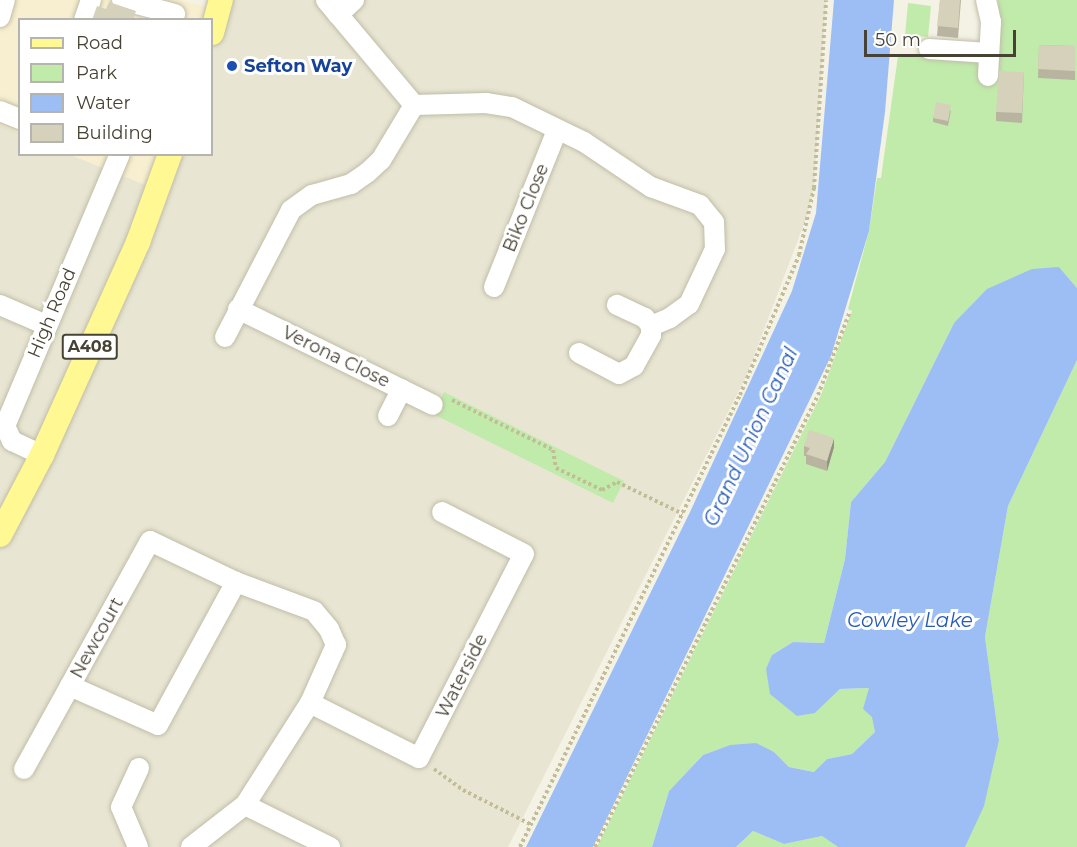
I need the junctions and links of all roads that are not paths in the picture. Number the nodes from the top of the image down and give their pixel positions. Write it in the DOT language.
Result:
graph roads {
  1 [pos="5,0"];
  2 [pos="91,0"];
  3 [pos="122,0"];
  4 [pos="221,0"];
  5 [pos="354,0"];
  6 [pos="986,0"];
  7 [pos="332,8"];
  8 [pos="176,11"];
  9 [pos="0,17"];
  10 [pos="85,18"];
  11 [pos="213,29"];
  12 [pos="929,50"];
  13 [pos="989,53"];
  14 [pos="988,76"];
  15 [pos="414,105"];
  16 [pos="0,111"];
  17 [pos="18,118"];
  18 [pos="557,130"];
  19 [pos="169,156"];
  20 [pos="113,157"];
  21 [pos="494,287"];
  22 [pos="0,305"];
  23 [pos="617,305"];
  24 [pos="238,309"];
  25 [pos="46,325"];
  26 [pos="651,326"];
  27 [pos="225,337"];
  28 [pos="579,353"];
  29 [pos="402,389"];
  30 [pos="433,405"];
  31 [pos="388,416"];
  32 [pos="42,455"];
  33 [pos="449,515"];
  34 [pos="0,535"];
  35 [pos="236,582"];
  36 [pos="70,686"];
  37 [pos="310,703"];
  38 [pos="139,768"];
  39 [pos="24,770"];
  40 [pos="245,805"];
  41 [pos="138,847"];
  42 [pos="190,847"];
  43 [pos="330,847"];
  1 -- 9 [label="street"];
  2 -- 10 [label="street"];
  3 -- 8 [label="street"];
  4 -- 11 [label="main road"];
  5 -- 7 [label="street"];
  6 -- 13 [label="street"];
  7 -- 15 [label="street"];
  12 -- 13 [label="street"];
  13 -- 14 [label="street"];
  15 -- 18 [label="street"];
  15 -- 24 [label="street"];
  16 -- 17 [label="street"];
  18 -- 21 [label="street, Biko Close"];
  18 -- 26 [label="street"];
  19 -- 32 [label="main road, A408"];
  20 -- 25 [label="street, High Road"];
  22 -- 25 [label="street"];
  23 -- 26 [label="street"];
  24 -- 27 [label="street"];
  24 -- 29 [label="street, Verona Close"];
  25 -- 32 [label="street, High Road"];
  26 -- 28 [label="street"];
  29 -- 30 [label="street, Verona Close"];
  29 -- 31 [label="street"];
  32 -- 34 [label="main road, A408"];
  33 -- 37 [label="street, Waterside"];
  35 -- 36 [label="street, Newcourt"];
  35 -- 36 [label="street, Newcourt"];
  35 -- 37 [label="street, Newcourt"];
  36 -- 39 [label="street"];
  37 -- 40 [label="street, Newcourt"];
  38 -- 41 [label="street"];
  40 -- 42 [label="street"];
  40 -- 43 [label="street"];
}
